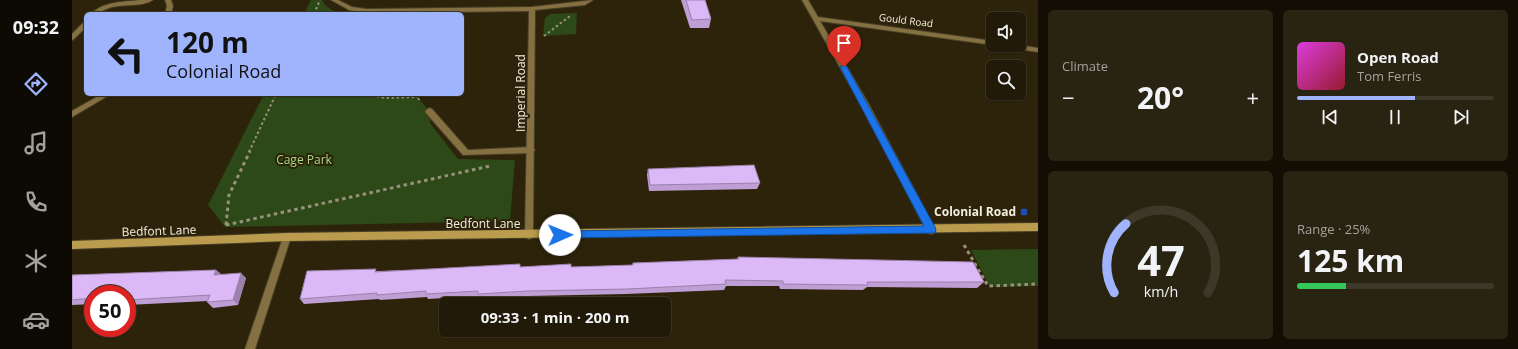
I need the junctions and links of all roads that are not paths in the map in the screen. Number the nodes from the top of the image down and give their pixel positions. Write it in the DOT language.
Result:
graph roads {
  1 [pos="150,0"];
  2 [pos="168,0"];
  3 [pos="334,0"];
  4 [pos="590,0"];
  5 [pos="805,0"];
  6 [pos="532,9"];
  7 [pos="97,12"];
  8 [pos="168,12"];
  9 [pos="816,19"];
  10 [pos="84,25"];
  11 [pos="72,38"];
  12 [pos="986,42"];
  13 [pos="1026,48"];
  14 [pos="1038,50"];
  15 [pos="104,96"];
  16 [pos="429,111"];
  17 [pos="72,114"];
  18 [pos="532,150"];
  19 [pos="1038,227"];
  20 [pos="931,230"];
  21 [pos="529,235"];
  22 [pos="287,237"];
  23 [pos="72,245"];
  24 [pos="250,349"];
  1 -- 7 [label="street"];
  2 -- 8 [label="street"];
  3 -- 6 [label="street"];
  4 -- 6 [label="street"];
  5 -- 9 [label="street"];
  6 -- 18 [label="street, Imperial Road"];
  9 -- 12 [label="street, Gould Road"];
  9 -- 20 [label="street"];
  10 -- 11 [label="street"];
  13 -- 14 [label="street"];
  15 -- 17 [label="street"];
  16 -- 18 [label="street"];
  18 -- 21 [label="street, Imperial Road"];
  19 -- 20 [label="main road, Bedfont Lane"];
  20 -- 21 [label="main road, Bedfont Lane"];
  21 -- 22 [label="main road, Bedfont Lane"];
  22 -- 23 [label="main road, Bedfont Lane"];
  22 -- 24 [label="street"];
}
